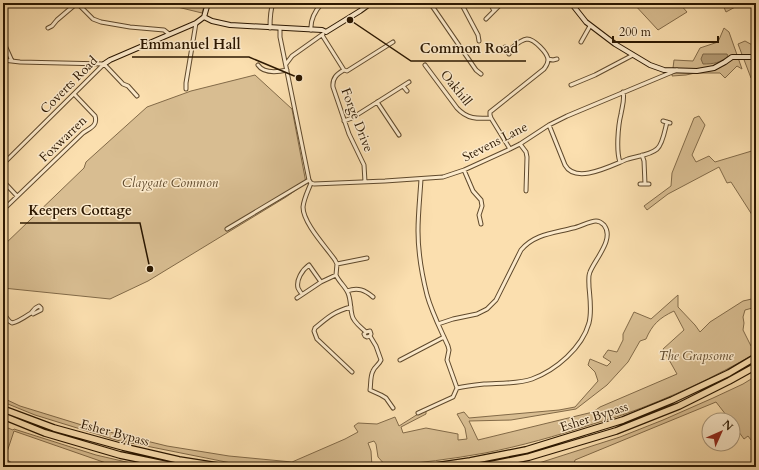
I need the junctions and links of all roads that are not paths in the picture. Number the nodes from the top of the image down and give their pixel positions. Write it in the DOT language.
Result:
graph roads {
  1 [pos="77,3"];
  2 [pos="208,3"];
  3 [pos="274,3"];
  4 [pos="322,3"];
  5 [pos="371,3"];
  6 [pos="430,3"];
  7 [pos="461,3"];
  8 [pos="490,3"];
  9 [pos="502,3"];
  10 [pos="570,3"];
  11 [pos="494,11"];
  12 [pos="204,17"];
  13 [pos="486,20"];
  14 [pos="196,23"];
  15 [pos="590,26"];
  16 [pos="48,28"];
  17 [pos="270,28"];
  18 [pos="280,28"];
  19 [pos="311,30"];
  20 [pos="169,34"];
  21 [pos="324,34"];
  22 [pos="530,35"];
  23 [pos="530,39"];
  24 [pos="3,41"];
  25 [pos="479,41"];
  26 [pos="393,42"];
  27 [pos="582,42"];
  28 [pos="506,47"];
  29 [pos="633,55"];
  30 [pos="756,57"];
  31 [pos="548,59"];
  32 [pos="557,59"];
  33 [pos="3,60"];
  34 [pos="12,61"];
  35 [pos="104,64"];
  36 [pos="286,64"];
  37 [pos="258,65"];
  38 [pos="425,65"];
  39 [pos="287,70"];
  40 [pos="344,70"];
  41 [pos="664,70"];
  42 [pos="677,70"];
  43 [pos="429,72"];
  44 [pos="481,74"];
  45 [pos="425,75"];
  46 [pos="664,76"];
  47 [pos="409,82"];
  48 [pos="572,85"];
  49 [pos="403,86"];
  50 [pos="186,89"];
  51 [pos="407,91"];
  52 [pos="623,92"];
  53 [pos="74,94"];
  54 [pos="137,96"];
  55 [pos="377,102"];
  56 [pos="491,118"];
  57 [pos="344,121"];
  58 [pos="663,121"];
  59 [pos="549,125"];
  60 [pos="402,129"];
  61 [pos="520,144"];
  62 [pos="510,149"];
  63 [pos="642,155"];
  64 [pos="620,162"];
  65 [pos="3,164"];
  66 [pos="464,170"];
  67 [pos="421,179"];
  68 [pos="3,181"];
  69 [pos="310,182"];
  70 [pos="365,182"];
  71 [pos="640,184"];
  72 [pos="645,184"];
  73 [pos="649,184"];
  74 [pos="526,191"];
  75 [pos="17,196"];
  76 [pos="3,210"];
  77 [pos="481,224"];
  78 [pos="226,229"];
  79 [pos="367,258"];
  80 [pos="337,264"];
  81 [pos="336,275"];
  82 [pos="321,282"];
  83 [pos="347,291"];
  84 [pos="302,294"];
  85 [pos="373,297"];
  86 [pos="297,298"];
  87 [pos="351,307"];
  88 [pos="3,313"];
  89 [pos="33,314"];
  90 [pos="438,324"];
  91 [pos="444,337"];
  92 [pos="756,357"];
  93 [pos="400,360"];
  94 [pos="756,366"];
  95 [pos="352,372"];
  96 [pos="457,388"];
  97 [pos="393,408"];
  98 [pos="3,409"];
  99 [pos="418,413"];
  100 [pos="3,416"];
  101 [pos="178,467"];
  102 [pos="224,467"];
  103 [pos="430,467"];
  104 [pos="479,467"];
  1 -- 16 [label="street"];
  1 -- 20 [label="street"];
  2 -- 12 [label="street"];
  3 -- 17 [label="street"];
  4 -- 19 [label="street"];
  5 -- 21 [label="street"];
  6 -- 44 [label="street"];
  7 -- 25 [label="street"];
  8 -- 11 [label="street"];
  9 -- 11 [label="street"];
  10 -- 15 [label="street"];
  11 -- 13 [label="street"];
  12 -- 14 [label="street, Coverts Road"];
  12 -- 17 [label="street"];
  14 -- 20 [label="street, Coverts Road"];
  14 -- 50 [label="street"];
  15 -- 27 [label="street"];
  15 -- 29 [label="street"];
  17 -- 18 [label="street"];
  18 -- 19 [label="street"];
  18 -- 36 [label="street"];
  19 -- 21 [label="street"];
  20 -- 35 [label="street, Coverts Road"];
  21 -- 36 [label="street"];
  21 -- 40 [label="street"];
  22 -- 23 [label="street"];
  23 -- 28 [label="street"];
  23 -- 31 [label="street"];
  24 -- 34 [label="street"];
  26 -- 40 [label="street"];
  29 -- 41 [label="street"];
  29 -- 48 [label="street"];
  30 -- 42 [label="street"];
  31 -- 32 [label="street"];
  31 -- 56 [label="street"];
  33 -- 34 [label="street"];
  34 -- 35 [label="street"];
  35 -- 53 [label="street, Coverts Road"];
  35 -- 54 [label="street"];
  36 -- 39 [label="street"];
  37 -- 39 [label="street"];
  38 -- 43 [label="street, Oakhill"];
  39 -- 69 [label="street"];
  40 -- 57 [label="street, Forge Drive"];
  41 -- 42 [label="street"];
  41 -- 46 [label="street"];
  42 -- 46 [label="street, Stevens Lane"];
  43 -- 45 [label="street, Oakhill"];
  43 -- 56 [label="street, Oakhill"];
  46 -- 52 [label="street, Stevens Lane"];
  47 -- 49 [label="street"];
  49 -- 51 [label="street"];
  49 -- 55 [label="street"];
  52 -- 59 [label="street, Stevens Lane"];
  52 -- 64 [label="street"];
  53 -- 65 [label="street, Coverts Road"];
  53 -- 75 [label="street, Foxwarren"];
  55 -- 57 [label="street"];
  55 -- 60 [label="street"];
  56 -- 62 [label="street"];
  57 -- 70 [label="street, Forge Drive"];
  58 -- 63 [label="street"];
  59 -- 61 [label="street, Stevens Lane"];
  59 -- 64 [label="street"];
  61 -- 62 [label="street, Stevens Lane"];
  61 -- 74 [label="street"];
  62 -- 66 [label="street, Stevens Lane"];
  63 -- 64 [label="street"];
  63 -- 72 [label="street"];
  66 -- 67 [label="street, Stevens Lane"];
  66 -- 77 [label="street"];
  67 -- 70 [label="street, Stevens Lane"];
  67 -- 90 [label="street"];
  68 -- 75 [label="street"];
  69 -- 70 [label="street, Stevens Lane"];
  69 -- 78 [label="street"];
  69 -- 80 [label="street"];
  71 -- 72 [label="street"];
  72 -- 73 [label="street"];
  75 -- 76 [label="street, Foxwarren"];
  79 -- 80 [label="street"];
  80 -- 81 [label="street"];
  81 -- 82 [label="street"];
  81 -- 83 [label="street"];
  82 -- 84 [label="street"];
  82 -- 84 [label="street"];
  83 -- 85 [label="street"];
  83 -- 87 [label="street"];
  84 -- 86 [label="street"];
  87 -- 95 [label="street"];
  87 -- 97 [label="street"];
  88 -- 89 [label="street"];
  90 -- 91 [label="street"];
  90 -- 96 [label="street"];
  91 -- 93 [label="street"];
  91 -- 96 [label="street"];
  92 -- 103 [label="highway, Esher Bypass"];
  94 -- 104 [label="highway, Esher Bypass"];
  96 -- 99 [label="street"];
  98 -- 102 [label="highway, Esher Bypass"];
  100 -- 101 [label="highway, Esher Bypass"];
}
